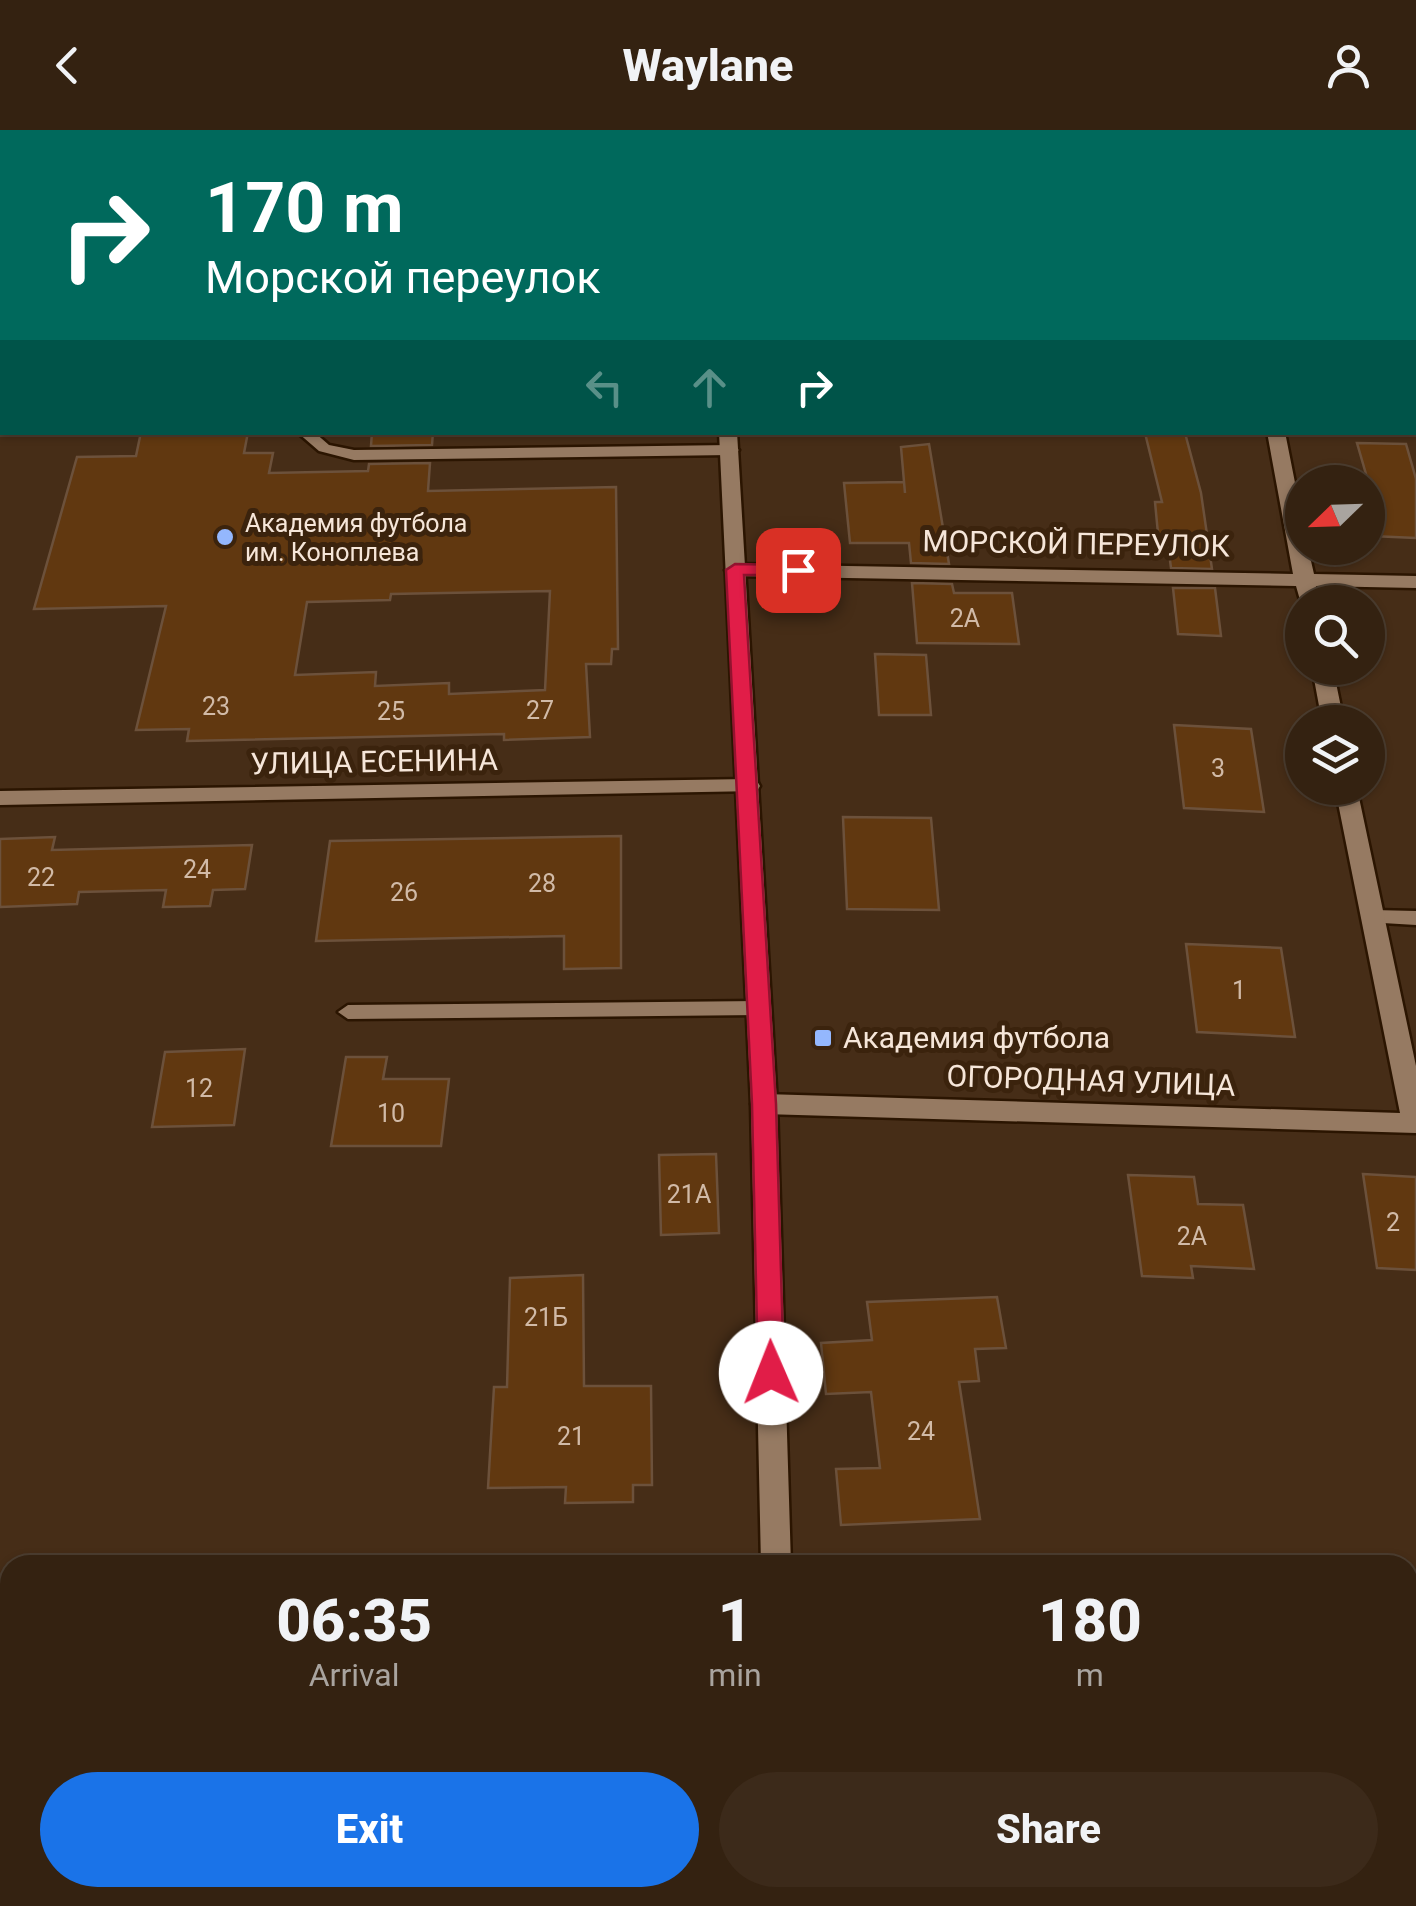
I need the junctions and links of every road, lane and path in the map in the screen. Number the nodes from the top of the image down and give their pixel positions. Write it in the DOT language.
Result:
graph roads {
  1 [pos="308,435"];
  2 [pos="1277,435"];
  3 [pos="729,441"];
  4 [pos="735,570"];
  5 [pos="1304,578"];
  6 [pos="1416,582"];
  7 [pos="1305,585"];
  8 [pos="749,786"];
  9 [pos="0,798"];
  10 [pos="1350,805"];
  11 [pos="1373,916"];
  12 [pos="1416,918"];
  13 [pos="760,1008"];
  14 [pos="348,1012"];
  15 [pos="764,1104"];
  16 [pos="1416,1123"];
  17 [pos="776,1555"];
  1 -- 3 [label="lane"];
  2 -- 5 [label="street"];
  3 -- 4 [label="street"];
  4 -- 5 [label="street, МОРСКОЙ ПЕРЕУЛОК"];
  4 -- 8 [label="street"];
  5 -- 6 [label="street, МОРСКОЙ ПЕРЕУЛОК"];
  5 -- 7 [label="street"];
  8 -- 9 [label="street, УЛИЦА ЕСЕНИНА"];
  8 -- 13 [label="street"];
  10 -- 11 [label="street"];
  11 -- 12 [label="lane"];
  11 -- 16 [label="street"];
  13 -- 14 [label="lane"];
  13 -- 15 [label="street"];
  15 -- 16 [label="street, ОГОРОДНАЯ УЛИЦА"];
  15 -- 17 [label="street"];
}
